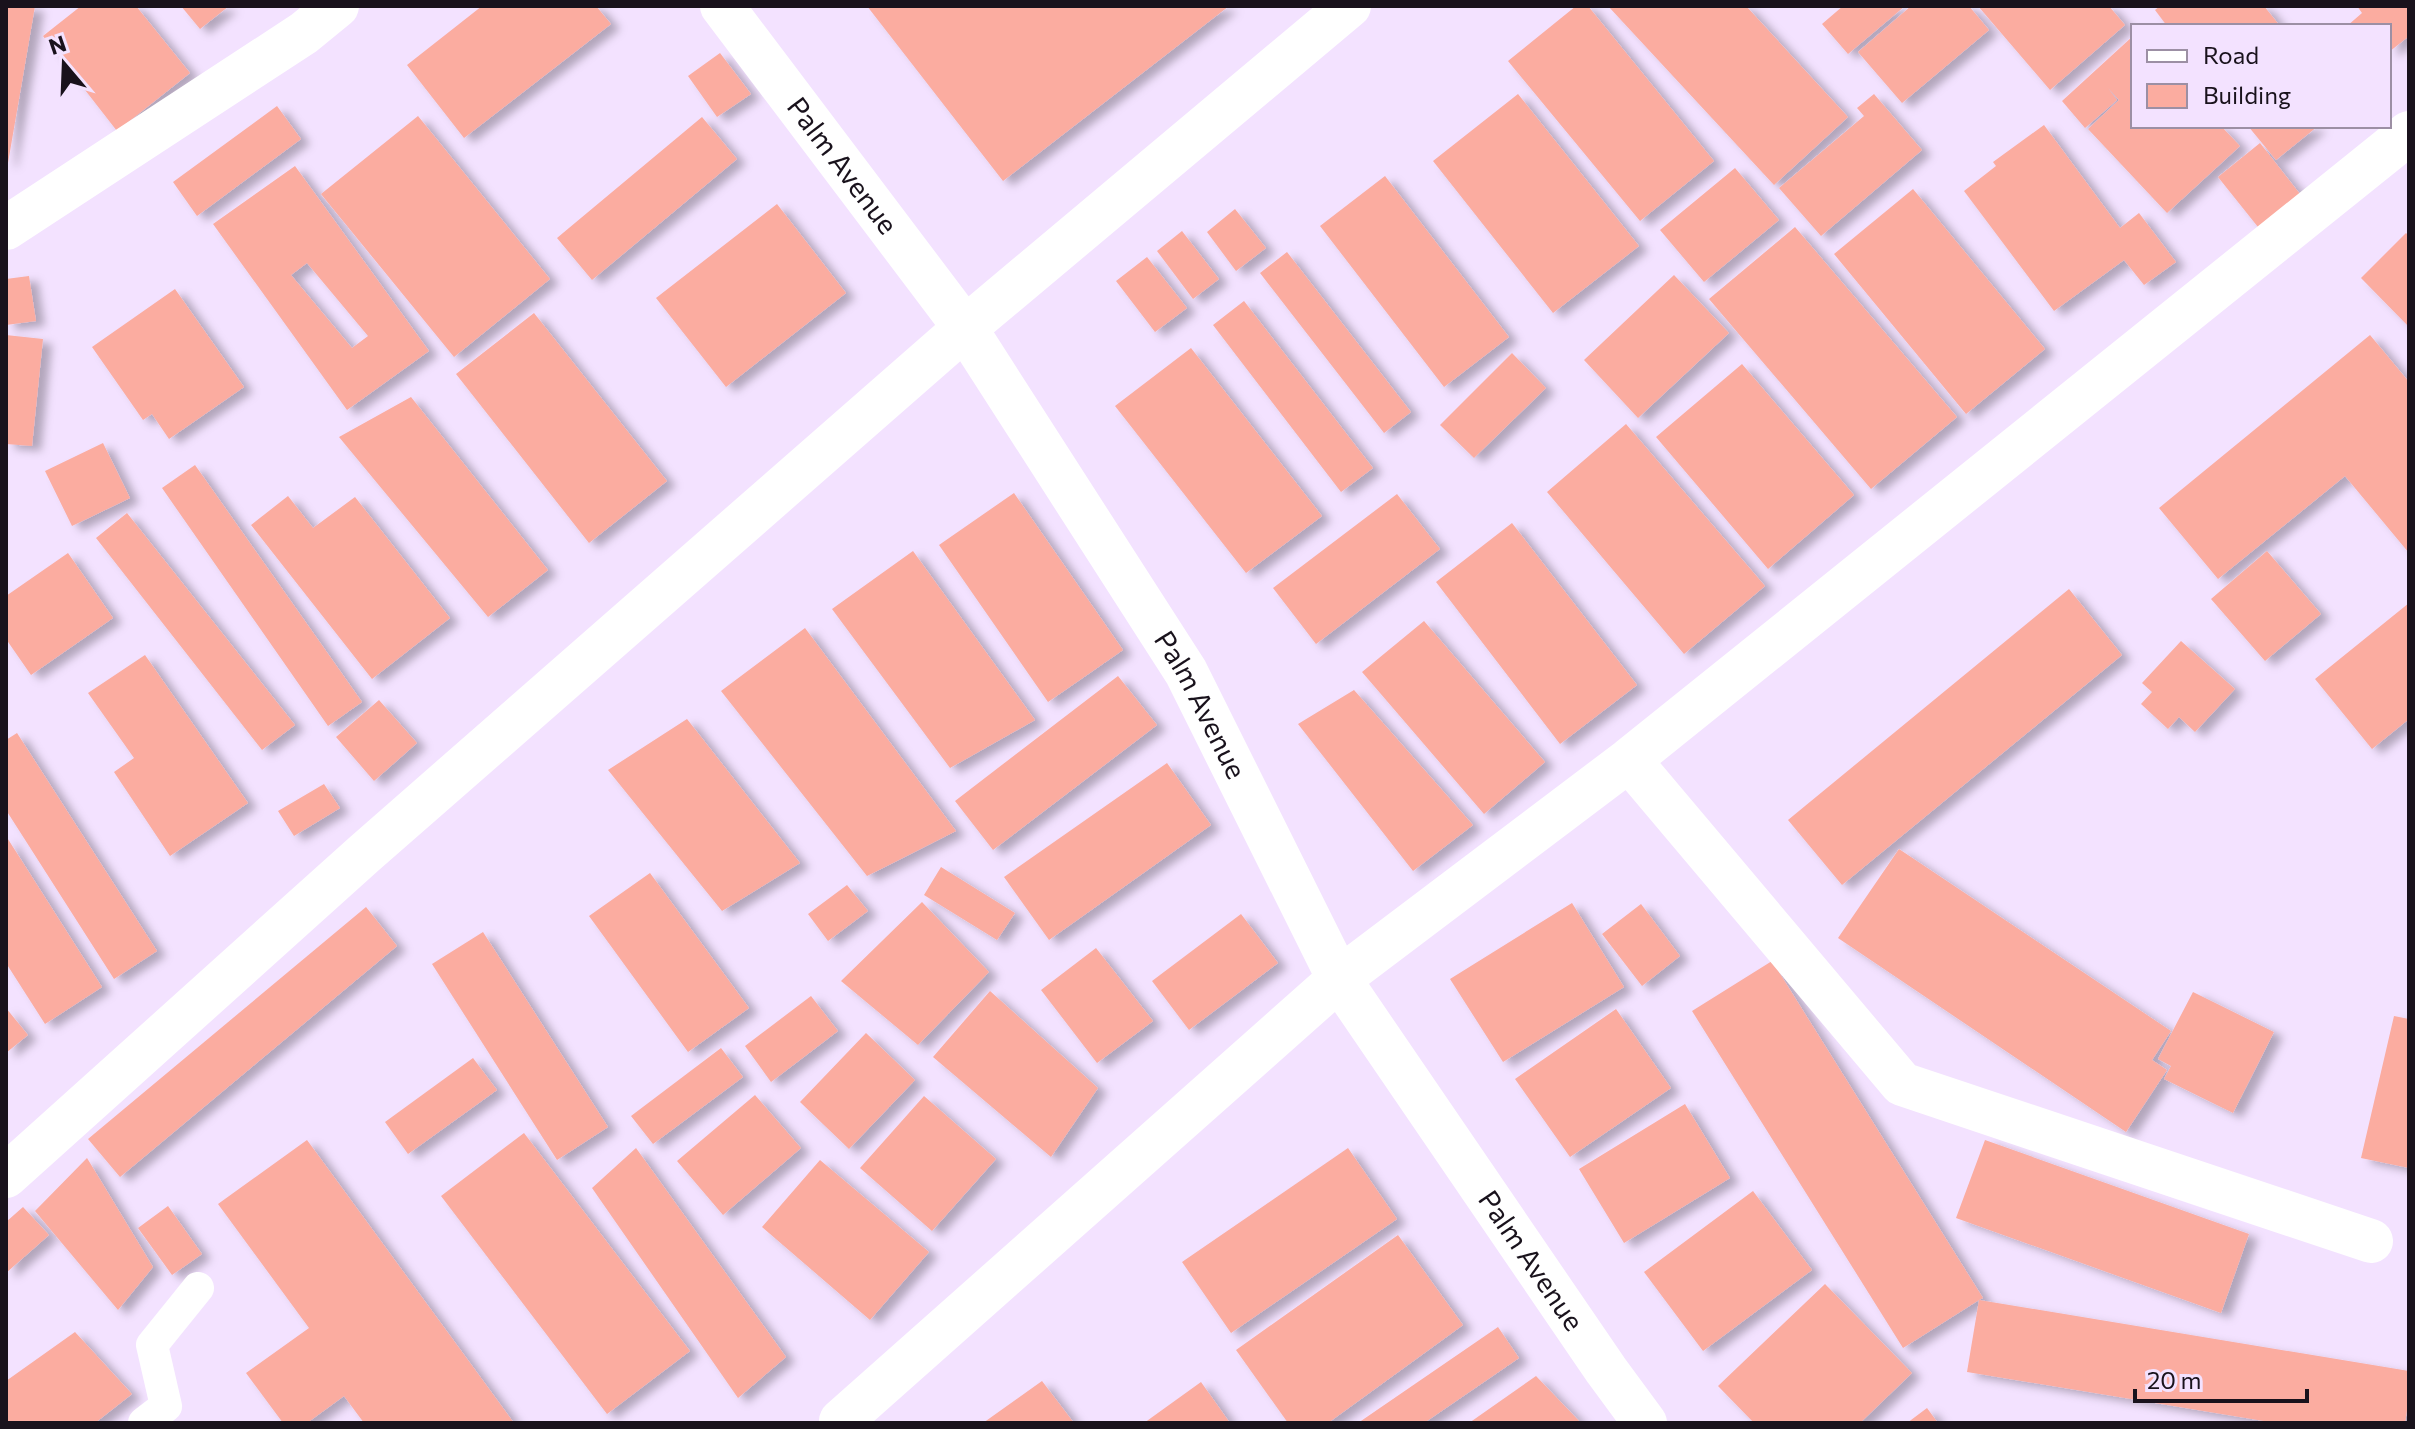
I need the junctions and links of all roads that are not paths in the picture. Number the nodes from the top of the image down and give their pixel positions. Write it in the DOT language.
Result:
graph roads {
  1 [pos="337,6"];
  2 [pos="722,6"];
  3 [pos="1349,6"];
  4 [pos="2409,133"];
  5 [pos="6,228"];
  6 [pos="965,328"];
  7 [pos="1629,760"];
  8 [pos="1339,979"];
  9 [pos="6,1176"];
  10 [pos="2371,1241"];
  11 [pos="198,1288"];
  12 [pos="163,1417"];
  13 [pos="841,1421"];
  14 [pos="1645,1423"];
  1 -- 5 [label="street"];
  2 -- 6 [label="street, Palm Avenue"];
  3 -- 6 [label="street"];
  4 -- 7 [label="street"];
  6 -- 8 [label="street, Palm Avenue"];
  6 -- 9 [label="street"];
  7 -- 8 [label="street"];
  7 -- 10 [label="street"];
  8 -- 13 [label="street"];
  8 -- 14 [label="street, Palm Avenue"];
  11 -- 12 [label="lane"];
}
